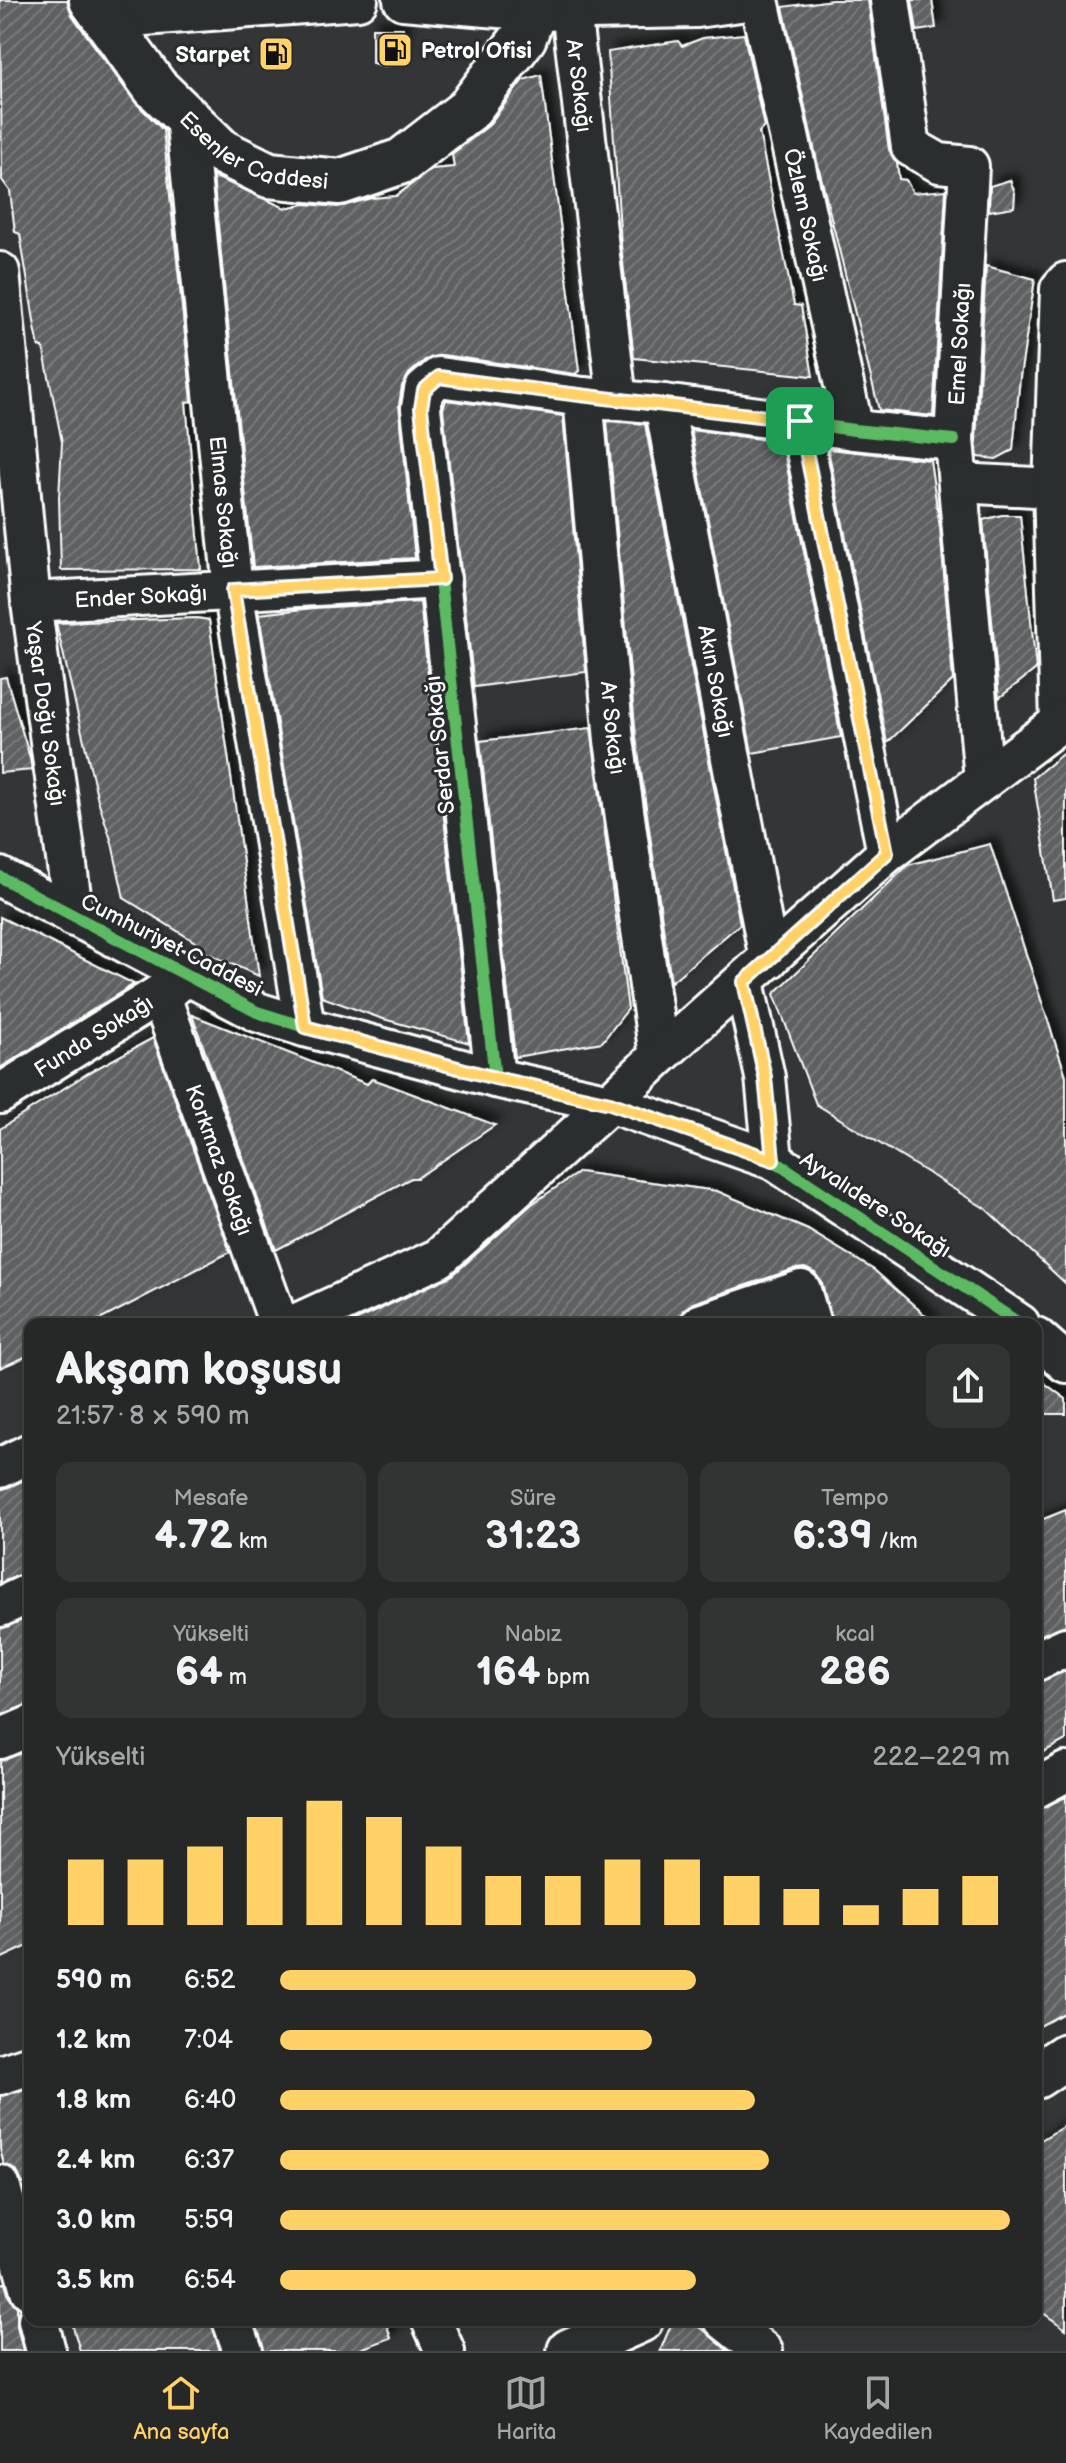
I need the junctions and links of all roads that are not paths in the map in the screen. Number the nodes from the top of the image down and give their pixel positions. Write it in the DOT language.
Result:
graph roads {
  1 [pos="358,0"];
  2 [pos="406,0"];
  3 [pos="756,0"];
  4 [pos="890,0"];
  5 [pos="235,4"];
  6 [pos="548,7"];
  7 [pos="98,9"];
  8 [pos="185,116"];
  9 [pos="1066,282"];
  10 [pos="1,297"];
  11 [pos="600,398"];
  12 [pos="664,404"];
  13 [pos="800,421"];
  14 [pos="854,430"];
  15 [pos="954,440"];
  16 [pos="958,483"];
  17 [pos="1059,483"];
  18 [pos="441,579"];
  19 [pos="233,590"];
  20 [pos="31,602"];
  21 [pos="1063,721"];
  22 [pos="984,780"];
  23 [pos="887,853"];
  24 [pos="0,877"];
  25 [pos="74,917"];
  26 [pos="757,970"];
  27 [pos="174,986"];
  28 [pos="305,1027"];
  29 [pos="659,1056"];
  30 [pos="495,1078"];
  31 [pos="0,1094"];
  32 [pos="610,1103"];
  33 [pos="773,1160"];
  34 [pos="277,1318"];
  35 [pos="308,1318"];
  36 [pos="718,1318"];
  37 [pos="809,1318"];
  38 [pos="1010,1318"];
  39 [pos="1042,1342"];
  40 [pos="1066,1363"];
  41 [pos="24,1456"];
  42 [pos="0,1468"];
  43 [pos="24,1596"];
  44 [pos="0,1607"];
  45 [pos="1066,1647"];
  46 [pos="1042,1658"];
  47 [pos="24,1729"];
  48 [pos="0,1739"];
  49 [pos="1066,1772"];
  50 [pos="1042,1785"];
  51 [pos="1066,2056"];
  52 [pos="24,2067"];
  53 [pos="1042,2072"];
  54 [pos="0,2075"];
  55 [pos="10,2206"];
  56 [pos="24,2265"];
  57 [pos="40,2326"];
  58 [pos="234,2326"];
  59 [pos="434,2326"];
  60 [pos="732,2326"];
  61 [pos="624,2329"];
  62 [pos="46,2351"];
  63 [pos="243,2351"];
  64 [pos="445,2351"];
  65 [pos="570,2351"];
  66 [pos="763,2351"];
  1 -- 5 [label="street"];
  2 -- 6 [label="street"];
  3 -- 6 [label="street"];
  3 -- 14 [label="street, Özlem Sokağı"];
  4 -- 15 [label="street, Emel Sokağı"];
  5 -- 7 [label="street"];
  6 -- 8 [label="main road, Esenler Caddesi"];
  6 -- 11 [label="street, Ar Sokağı"];
  7 -- 8 [label="main road, Esenler Caddesi"];
  8 -- 19 [label="street, Elmas Sokağı"];
  9 -- 17 [label="street"];
  10 -- 20 [label="street, Yaşar Doğu Sokağı"];
  11 -- 12 [label="street"];
  11 -- 18 [label="street, Serdar Sokağı"];
  11 -- 29 [label="street, Ar Sokağı"];
  12 -- 13 [label="street"];
  12 -- 26 [label="street, Akın Sokağı"];
  13 -- 14 [label="street"];
  13 -- 23 [label="street"];
  14 -- 15 [label="street"];
  15 -- 16 [label="street, Emel Sokağı"];
  16 -- 17 [label="street"];
  16 -- 22 [label="street, Emel Sokağı"];
  17 -- 21 [label="street"];
  18 -- 19 [label="street, Ender Sokağı"];
  18 -- 30 [label="street, Serdar Sokağı"];
  19 -- 20 [label="street, Ender Sokağı"];
  19 -- 28 [label="street, Elmas Sokağı"];
  20 -- 25 [label="street, Yaşar Doğu Sokağı"];
  21 -- 22 [label="street"];
  22 -- 23 [label="street"];
  23 -- 26 [label="street"];
  24 -- 25 [label="street, Cumhuriyet Caddesi"];
  25 -- 27 [label="street, Cumhuriyet Caddesi"];
  26 -- 29 [label="street"];
  26 -- 33 [label="street, Akın Sokağı"];
  27 -- 28 [label="street, Cumhuriyet Caddesi"];
  27 -- 31 [label="street, Funda Sokağı"];
  27 -- 34 [label="street, Korkmaz Sokağı"];
  28 -- 30 [label="street, Cumhuriyet Caddesi"];
  29 -- 32 [label="street"];
  30 -- 32 [label="street, Cumhuriyet Caddesi"];
  32 -- 33 [label="street, Ayvalıdere Sokağı"];
  32 -- 35 [label="street"];
  33 -- 38 [label="street, Ayvalıdere Sokağı"];
  36 -- 37 [label="street"];
  39 -- 40 [label="street"];
  41 -- 42 [label="street"];
  43 -- 44 [label="street"];
  45 -- 46 [label="street"];
  47 -- 48 [label="street"];
  49 -- 50 [label="street"];
  51 -- 53 [label="main road"];
  52 -- 54 [label="street"];
  55 -- 56 [label="street"];
  57 -- 62 [label="street"];
  58 -- 63 [label="street"];
  59 -- 64 [label="street"];
  60 -- 66 [label="street"];
  61 -- 65 [label="main road"];
}
